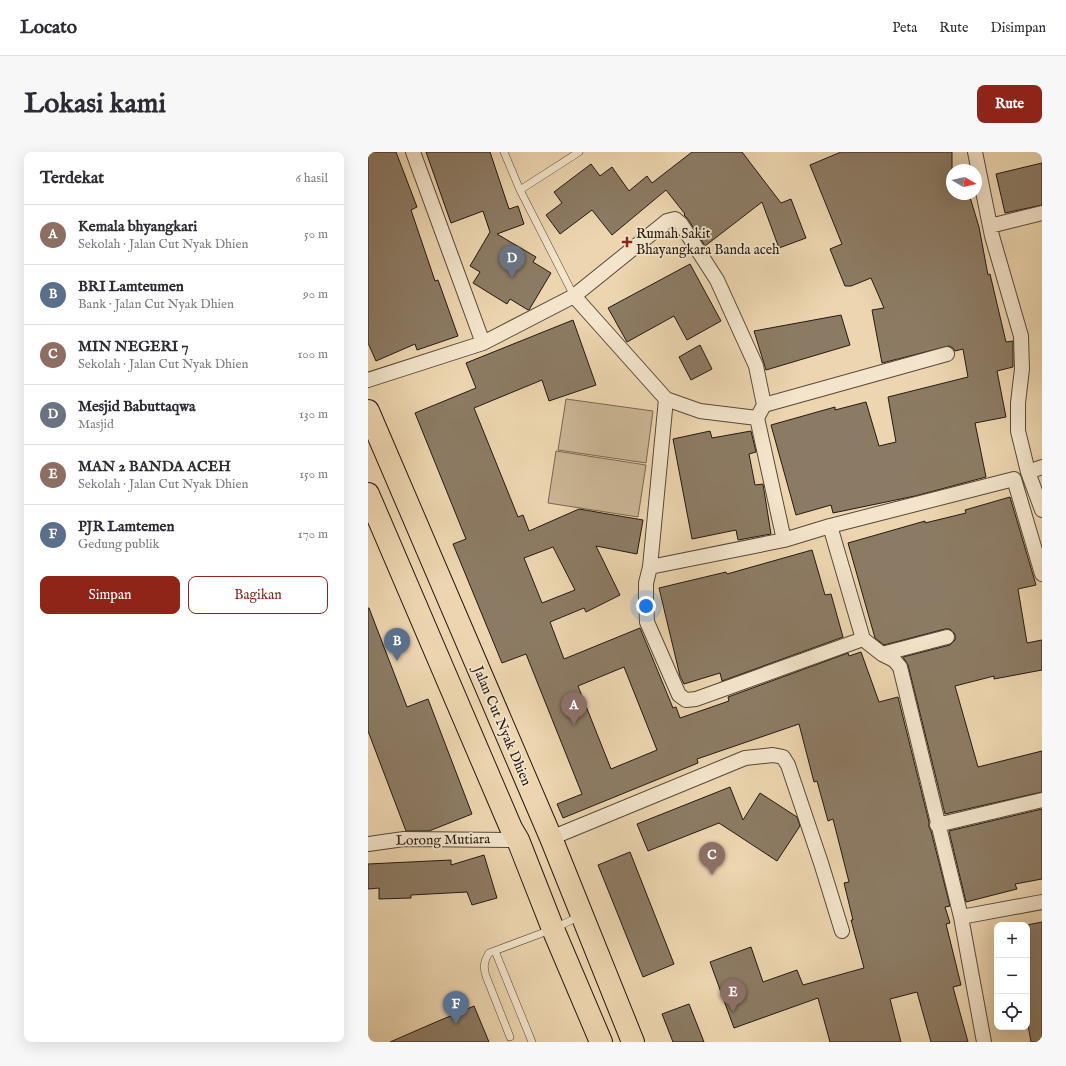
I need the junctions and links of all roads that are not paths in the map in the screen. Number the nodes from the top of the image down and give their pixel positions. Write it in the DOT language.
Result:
graph roads {
  1 [pos="412,152"];
  2 [pos="504,152"];
  3 [pos="579,152"];
  4 [pos="975,152"];
  5 [pos="520,190"];
  6 [pos="1042,214"];
  7 [pos="990,226"];
  8 [pos="574,296"];
  9 [pos="483,343"];
  10 [pos="946,354"];
  11 [pos="368,380"];
  12 [pos="666,399"];
  13 [pos="764,405"];
  14 [pos="368,411"];
  15 [pos="757,418"];
  16 [pos="1042,468"];
  17 [pos="1028,472"];
  18 [pos="368,494"];
  19 [pos="1042,510"];
  20 [pos="830,526"];
  21 [pos="784,540"];
  22 [pos="650,567"];
  23 [pos="1042,574"];
  24 [pos="947,637"];
  25 [pos="863,639"];
  26 [pos="882,654"];
  27 [pos="1042,800"];
  28 [pos="937,825"];
  29 [pos="550,838"];
  30 [pos="518,840"];
  31 [pos="368,844"];
  32 [pos="1042,902"];
  33 [pos="582,915"];
  34 [pos="961,917"];
  35 [pos="552,929"];
  36 [pos="842,931"];
  37 [pos="495,951"];
  38 [pos="510,1037"];
  39 [pos="532,1042"];
  40 [pos="601,1042"];
  41 [pos="633,1042"];
  42 [pos="984,1042"];
  1 -- 9 [label="street"];
  2 -- 5 [label="lane"];
  3 -- 5 [label="lane"];
  4 -- 7 [label="street"];
  5 -- 8 [label="lane"];
  6 -- 7 [label="street"];
  7 -- 17 [label="street"];
  8 -- 9 [label="street"];
  8 -- 12 [label="street"];
  8 -- 13 [label="street"];
  9 -- 11 [label="street"];
  10 -- 13 [label="street"];
  12 -- 15 [label="street"];
  12 -- 22 [label="street"];
  13 -- 15 [label="street"];
  14 -- 29 [label="highway, Jalan Cut Nyak Dhien"];
  15 -- 21 [label="street"];
  16 -- 17 [label="street"];
  17 -- 19 [label="street"];
  18 -- 30 [label="highway"];
  20 -- 21 [label="street"];
  20 -- 23 [label="street"];
  20 -- 25 [label="street"];
  21 -- 22 [label="street"];
  22 -- 25 [label="street"];
  24 -- 26 [label="street"];
  25 -- 26 [label="street"];
  26 -- 28 [label="street"];
  27 -- 28 [label="street"];
  28 -- 34 [label="street"];
  29 -- 33 [label="highway, Jalan Cut Nyak Dhien"];
  29 -- 36 [label="street"];
  30 -- 31 [label="street, Lorong Mutiara"];
  30 -- 35 [label="highway"];
  32 -- 34 [label="street"];
  33 -- 35 [label="lane"];
  33 -- 41 [label="highway, Jalan Cut Nyak Dhien"];
  34 -- 42 [label="street"];
  35 -- 37 [label="lane"];
  35 -- 40 [label="highway"];
  37 -- 38 [label="lane"];
  37 -- 39 [label="lane"];
}
